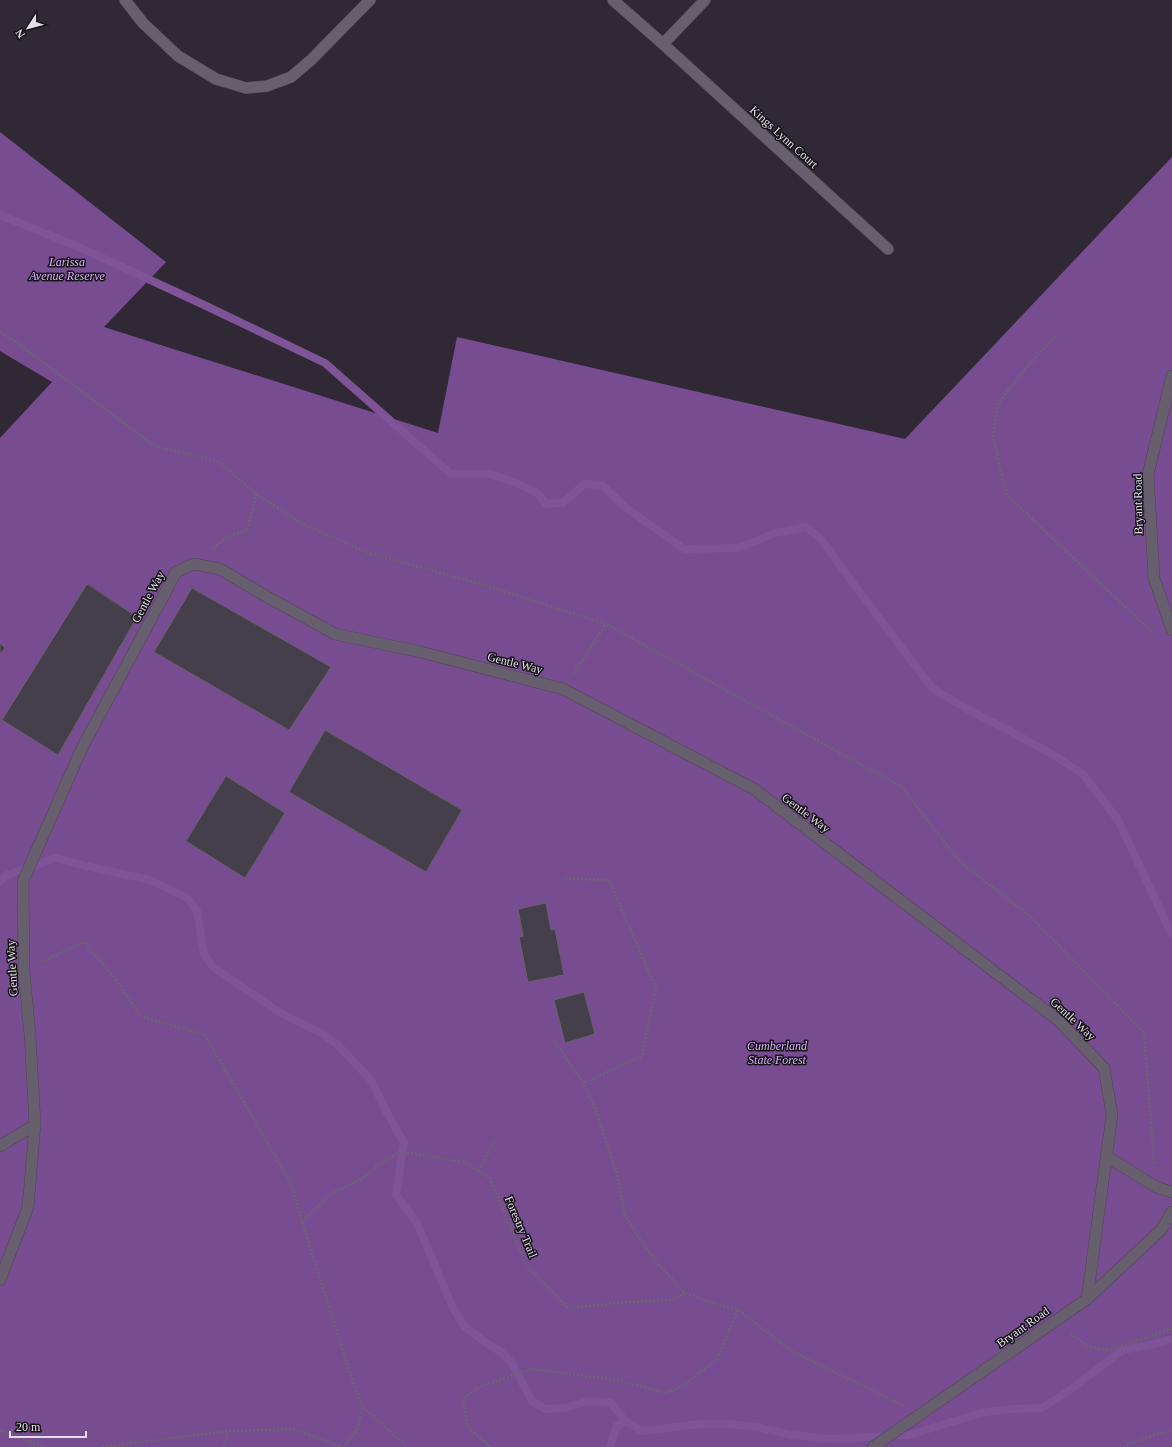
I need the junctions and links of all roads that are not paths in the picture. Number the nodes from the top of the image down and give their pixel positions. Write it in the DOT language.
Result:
graph roads {
  1 [pos="125,0"];
  2 [pos="370,0"];
  3 [pos="613,0"];
  4 [pos="705,0"];
  5 [pos="663,44"];
  6 [pos="888,248"];
  7 [pos="1172,376"];
  8 [pos="1172,630"];
  9 [pos="35,1125"];
  10 [pos="0,1146"];
  11 [pos="1106,1156"];
  12 [pos="1172,1192"];
  13 [pos="1172,1212"];
  14 [pos="0,1280"];
  15 [pos="1087,1299"];
  16 [pos="873,1447"];
  1 -- 2 [label="street"];
  3 -- 5 [label="street, Kings Lynn Court"];
  4 -- 5 [label="street"];
  5 -- 6 [label="street, Kings Lynn Court"];
  7 -- 8 [label="street, Bryant Road"];
  9 -- 10 [label="street"];
  9 -- 11 [label="street, Gentle Way"];
  9 -- 14 [label="street, Gentle Way"];
  11 -- 12 [label="street"];
  11 -- 15 [label="street, Gentle Way"];
  13 -- 15 [label="street, Bryant Road"];
  15 -- 16 [label="street, Bryant Road"];
}
